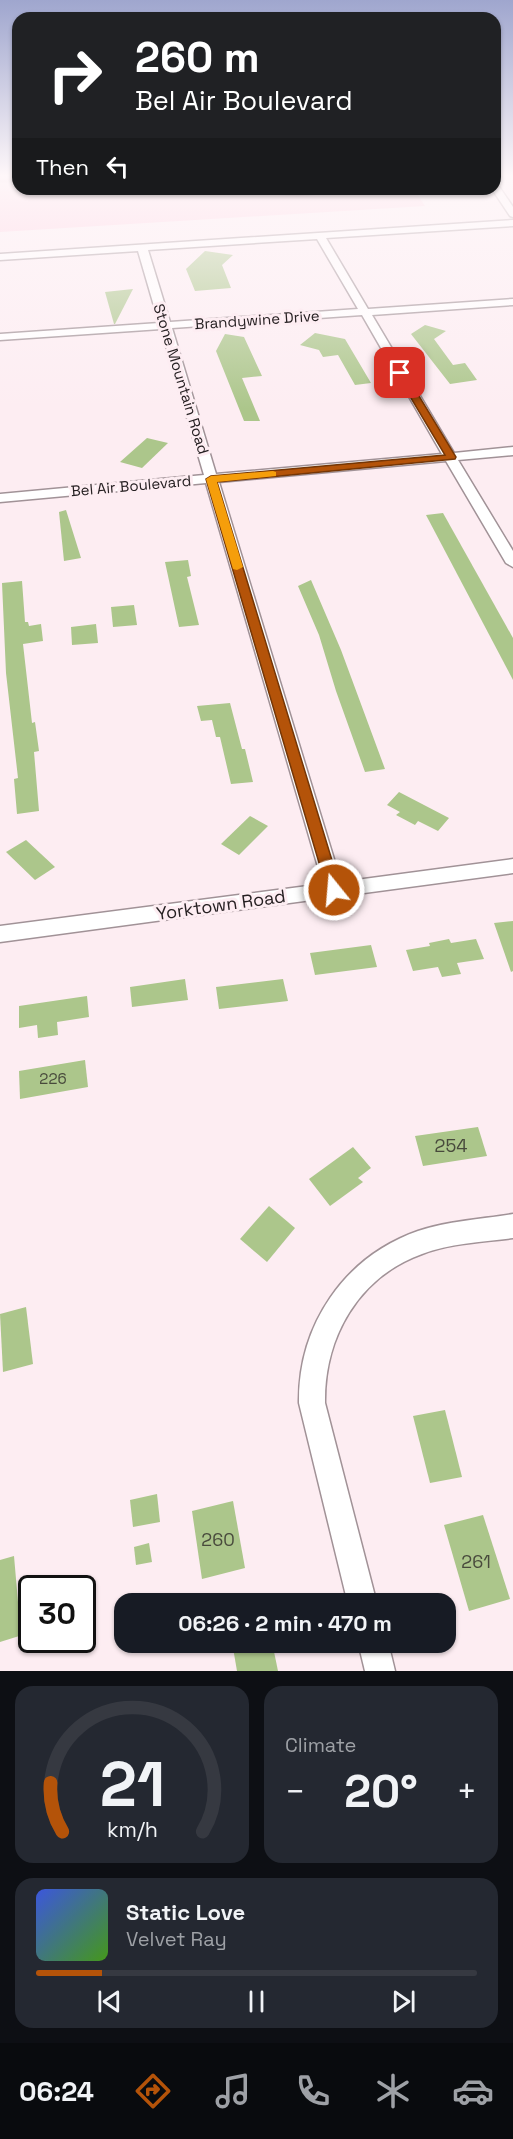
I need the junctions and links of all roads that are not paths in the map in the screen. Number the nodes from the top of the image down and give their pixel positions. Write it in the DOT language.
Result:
graph roads {
  1 [pos="57,253"];
  2 [pos="144,253"];
  3 [pos="330,253"];
  4 [pos="0,257"];
  5 [pos="513,302"];
  6 [pos="364,312"];
  7 [pos="165,326"];
  8 [pos="0,337"];
  9 [pos="513,451"];
  10 [pos="451,457"];
  11 [pos="211,479"];
  12 [pos="0,498"];
  13 [pos="513,563"];
  14 [pos="513,866"];
  15 [pos="334,890"];
  16 [pos="0,934"];
  17 [pos="513,1226"];
  18 [pos="360,1593"];
  19 [pos="376,1653"];
  20 [pos="380,1671"];
  1 -- 4 [label="street"];
  2 -- 7 [label="street, Stone Mountain Road"];
  3 -- 6 [label="street"];
  5 -- 6 [label="street, Brandywine Drive"];
  6 -- 7 [label="street, Brandywine Drive"];
  6 -- 10 [label="street"];
  7 -- 8 [label="street, Brandywine Drive"];
  7 -- 11 [label="street, Stone Mountain Road"];
  9 -- 10 [label="street, Bel Air Boulevard"];
  10 -- 11 [label="street, Bel Air Boulevard"];
  10 -- 13 [label="street"];
  11 -- 12 [label="street, Bel Air Boulevard"];
  11 -- 15 [label="street, Stone Mountain Road"];
  14 -- 15 [label="street, Yorktown Road"];
  15 -- 16 [label="street, Yorktown Road"];
  17 -- 18 [label="street"];
  19 -- 20 [label="street"];
}
